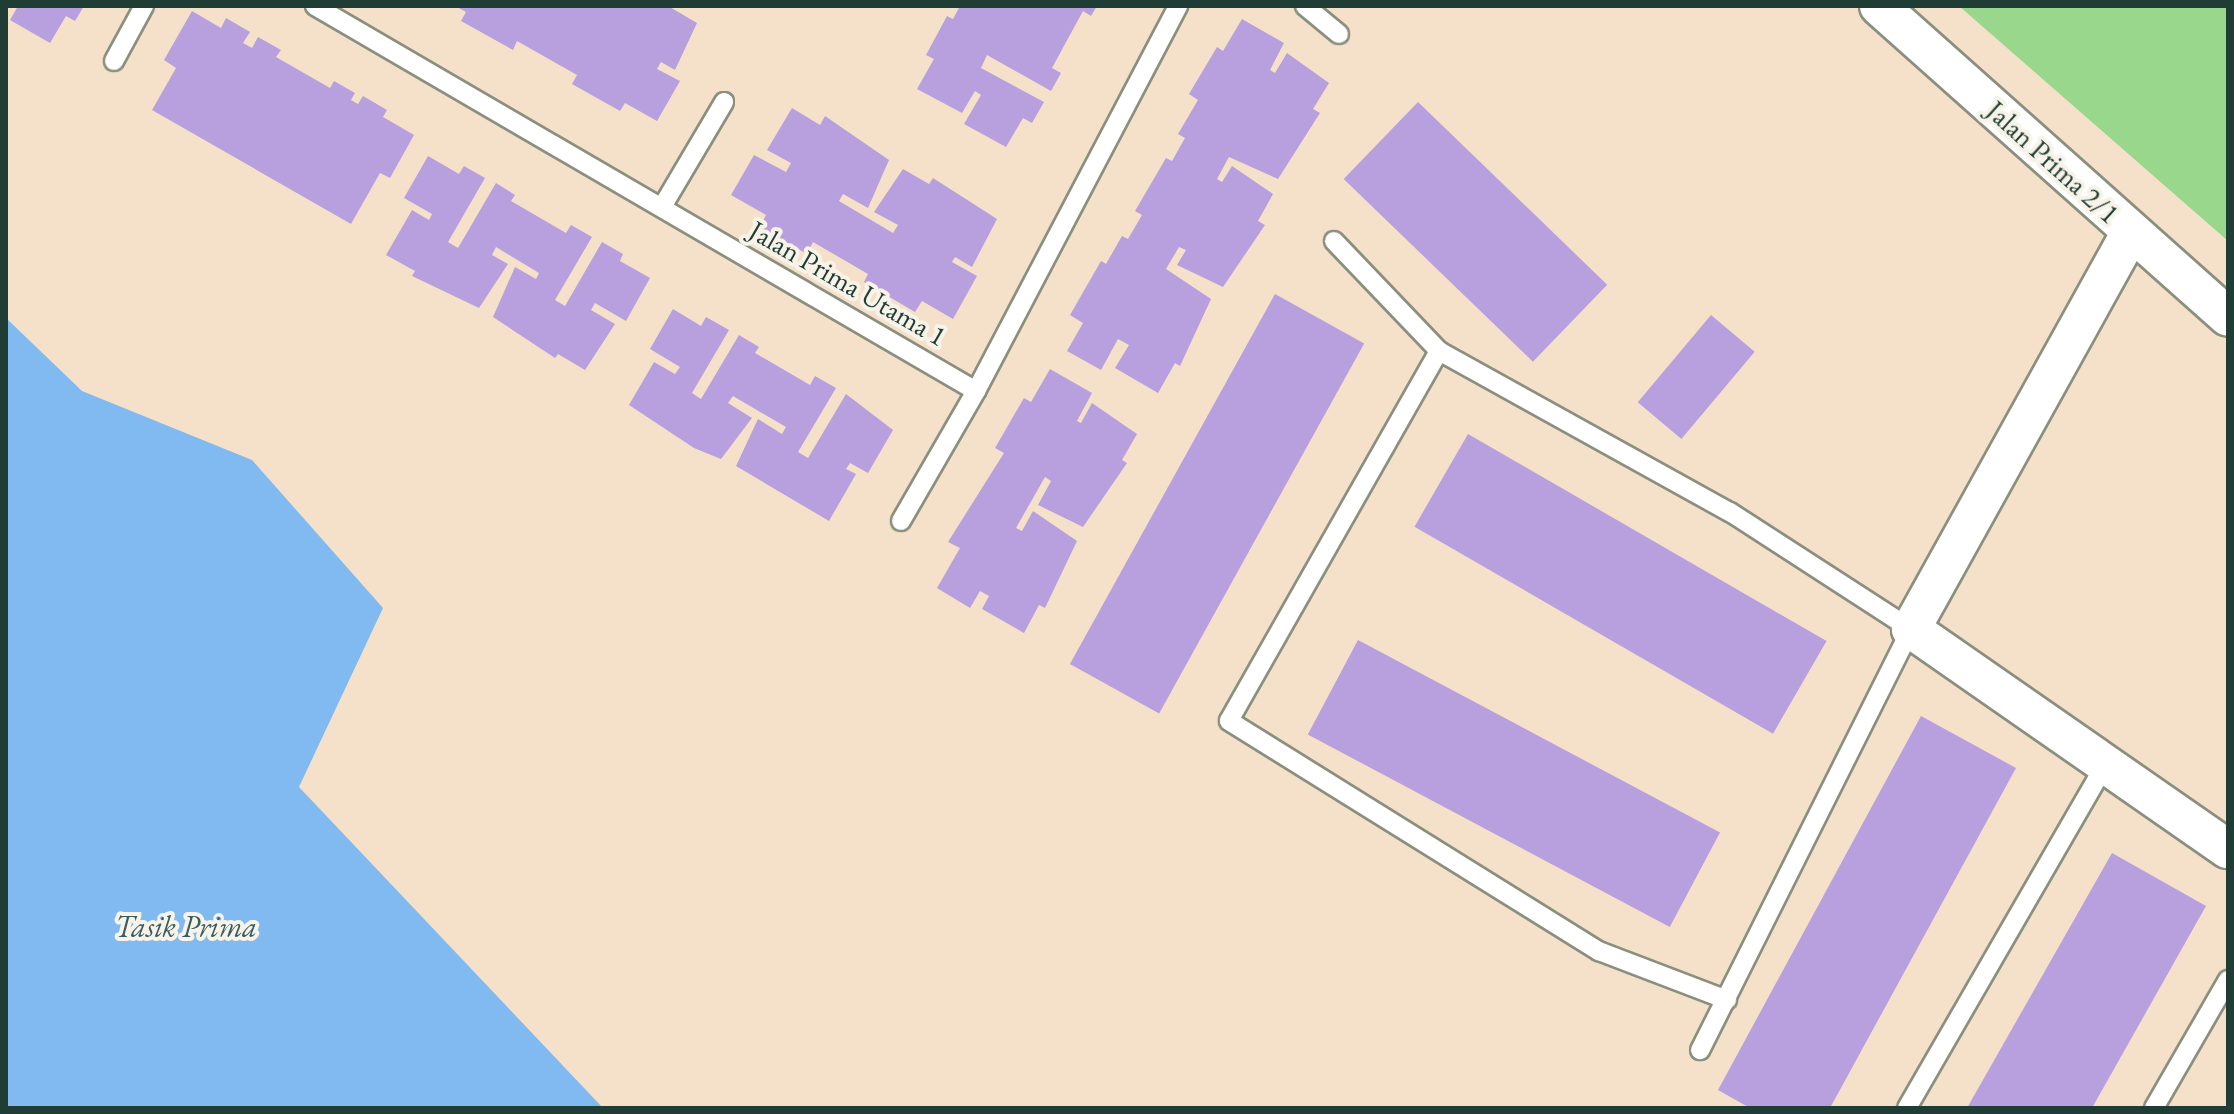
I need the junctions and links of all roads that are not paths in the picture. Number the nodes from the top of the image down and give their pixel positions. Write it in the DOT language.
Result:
graph roads {
  1 [pos="144,6"];
  2 [pos="315,6"];
  3 [pos="1178,6"];
  4 [pos="1305,6"];
  5 [pos="1879,6"];
  6 [pos="1339,34"];
  7 [pos="114,61"];
  8 [pos="724,102"];
  9 [pos="662,207"];
  10 [pos="2131,232"];
  11 [pos="1334,241"];
  12 [pos="2228,317"];
  13 [pos="1439,351"];
  14 [pos="976,391"];
  15 [pos="901,521"];
  16 [pos="1911,629"];
  17 [pos="2105,765"];
  18 [pos="2228,849"];
  19 [pos="2228,980"];
  20 [pos="1727,1000"];
  21 [pos="1700,1050"];
  22 [pos="1907,1108"];
  23 [pos="2154,1108"];
  1 -- 7 [label="lane"];
  2 -- 9 [label="lane, Jalan Prima Utama 1"];
  3 -- 14 [label="lane"];
  4 -- 6 [label="lane"];
  5 -- 10 [label="street, Jalan Prima 2/1"];
  8 -- 9 [label="lane"];
  9 -- 14 [label="lane, Jalan Prima Utama 1"];
  10 -- 12 [label="street, Jalan Prima 2/1"];
  10 -- 16 [label="street"];
  11 -- 13 [label="lane"];
  13 -- 16 [label="lane"];
  13 -- 20 [label="lane"];
  14 -- 15 [label="lane"];
  16 -- 17 [label="street"];
  16 -- 20 [label="lane"];
  17 -- 18 [label="street"];
  17 -- 22 [label="lane"];
  19 -- 23 [label="lane"];
  20 -- 21 [label="lane"];
}
